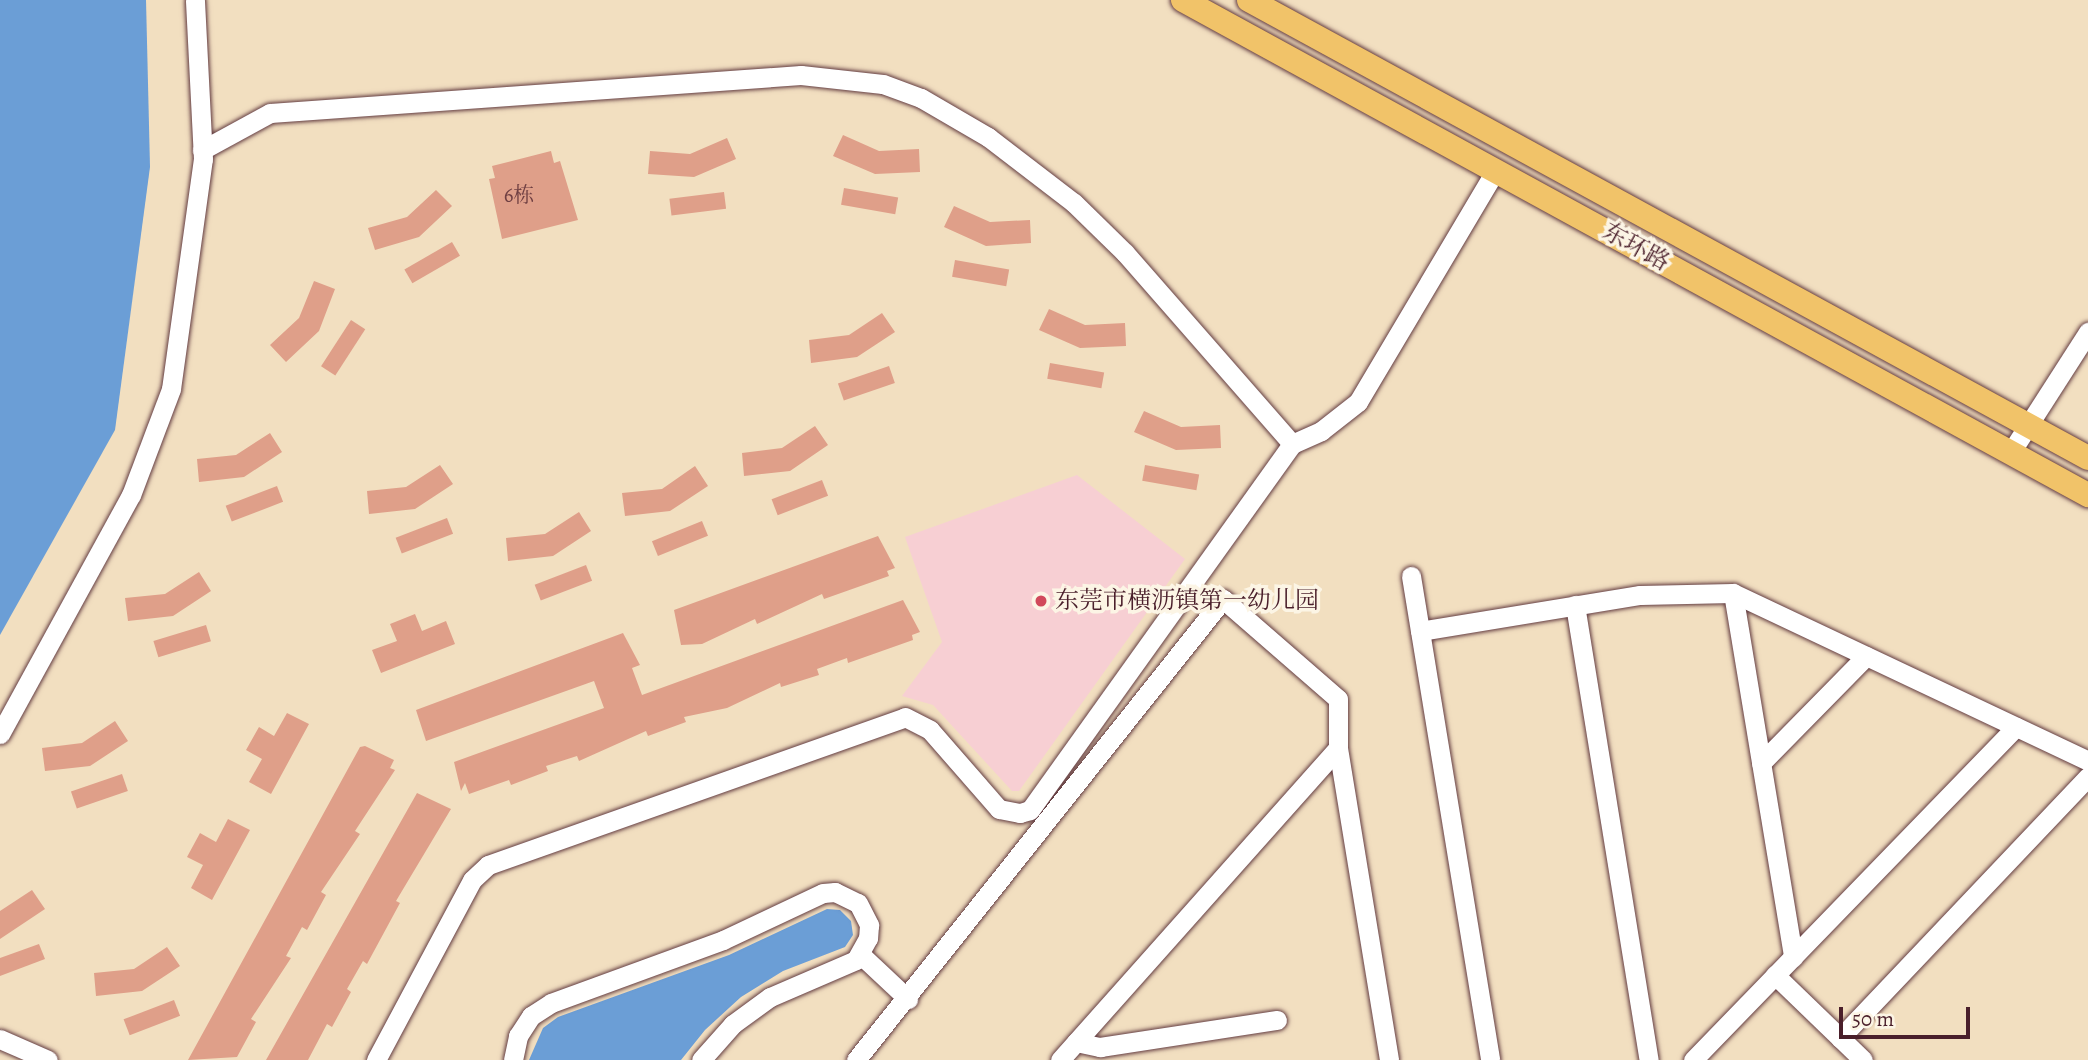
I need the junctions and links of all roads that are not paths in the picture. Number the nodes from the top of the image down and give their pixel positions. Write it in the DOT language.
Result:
graph roads {
  1 [pos="195,0"];
  2 [pos="1183,0"];
  3 [pos="1249,0"];
  4 [pos="202,150"];
  5 [pos="1495,171"];
  6 [pos="2088,331"];
  7 [pos="2028,426"];
  8 [pos="1292,444"];
  9 [pos="2011,452"];
  10 [pos="2088,458"];
  11 [pos="2088,495"];
  12 [pos="1411,576"];
  13 [pos="1733,593"];
  14 [pos="1575,606"];
  15 [pos="1420,631"];
  16 [pos="1866,656"];
  17 [pos="2017,727"];
  18 [pos="0,734"];
  19 [pos="1338,748"];
  20 [pos="2088,761"];
  21 [pos="1761,763"];
  22 [pos="2088,777"];
  23 [pos="860,954"];
  24 [pos="1793,957"];
  25 [pos="1775,975"];
  26 [pos="908,999"];
  27 [pos="1278,1020"];
  28 [pos="0,1038"];
  29 [pos="1840,1038"];
  30 [pos="1076,1042"];
  31 [pos="48,1060"];
  32 [pos="376,1060"];
  33 [pos="513,1060"];
  34 [pos="701,1060"];
  35 [pos="856,1060"];
  36 [pos="1060,1060"];
  37 [pos="1389,1060"];
  38 [pos="1490,1060"];
  39 [pos="1649,1060"];
  40 [pos="1693,1060"];
  41 [pos="1863,1060"];
  1 -- 4 [label="street"];
  2 -- 5 [label="main road, 东环路"];
  3 -- 7 [label="main road, 东环路"];
  4 -- 8 [label="street"];
  4 -- 18 [label="street"];
  5 -- 8 [label="street"];
  5 -- 9 [label="main road, 东环路"];
  6 -- 7 [label="street"];
  7 -- 9 [label="street"];
  7 -- 10 [label="main road, 东环路"];
  8 -- 32 [label="street"];
  9 -- 11 [label="main road, 东环路"];
  12 -- 15 [label="street"];
  13 -- 14 [label="street"];
  13 -- 16 [label="street"];
  13 -- 21 [label="street"];
  14 -- 15 [label="street"];
  14 -- 39 [label="street"];
  15 -- 38 [label="street"];
  16 -- 17 [label="street"];
  16 -- 21 [label="street"];
  17 -- 20 [label="street"];
  17 -- 24 [label="street"];
  19 -- 26 [label="street"];
  19 -- 30 [label="street"];
  19 -- 37 [label="street"];
  21 -- 24 [label="street"];
  22 -- 29 [label="street"];
  23 -- 26 [label="street"];
  23 -- 33 [label="street"];
  23 -- 34 [label="street"];
  24 -- 25 [label="street"];
  25 -- 29 [label="street"];
  25 -- 40 [label="street"];
  26 -- 35 [label="street"];
  27 -- 30 [label="street"];
  28 -- 31 [label="street"];
  29 -- 41 [label="street"];
  30 -- 36 [label="street"];
}
